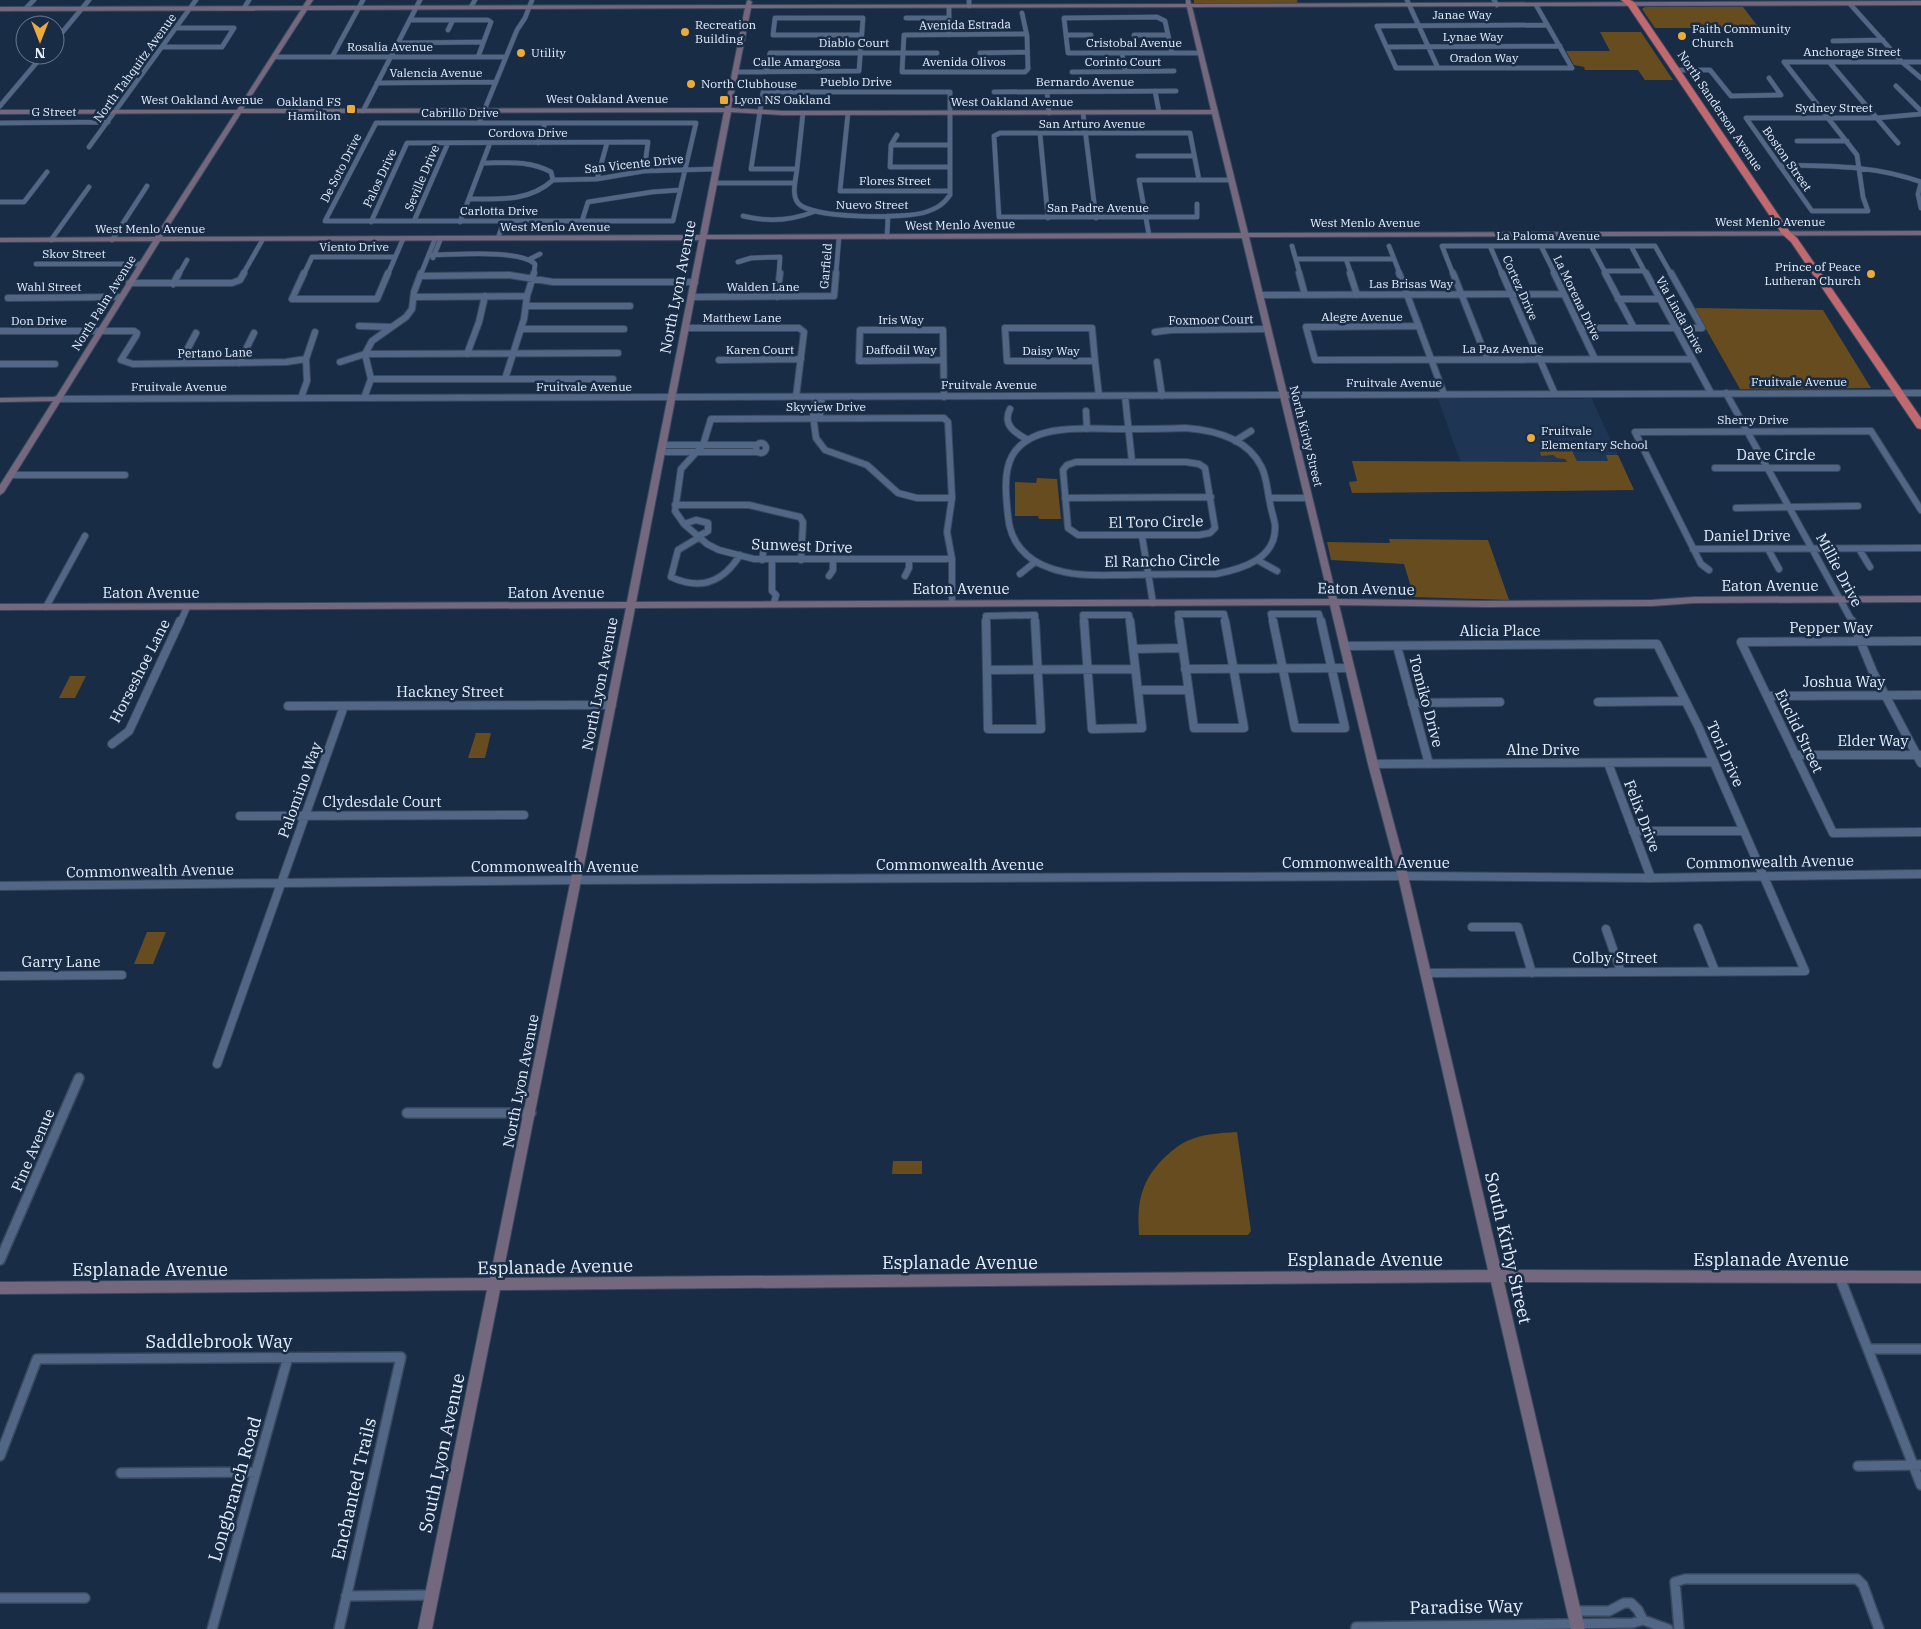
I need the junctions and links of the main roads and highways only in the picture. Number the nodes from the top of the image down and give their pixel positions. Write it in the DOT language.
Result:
graph roads {
  1 [pos="1629,2"];
  2 [pos="1787,234"];
  3 [pos="1832,307"];
  4 [pos="1852,325"];
  5 [pos="1894,393"];
  6 [pos="1921,426"];
  7 [pos="1921,439"];
  1 -- 2 [label="highway, North Sanderson Avenue"];
  2 -- 3 [label="highway, North Sanderson Avenue"];
  2 -- 4 [label="highway, North Sanderson Avenue"];
  3 -- 4 [label="highway"];
  3 -- 5 [label="highway, North Sanderson Avenue"];
  4 -- 5 [label="highway, North Sanderson Avenue"];
  5 -- 6 [label="highway, North Sanderson Avenue"];
  5 -- 7 [label="highway, North Sanderson Avenue"];
}
